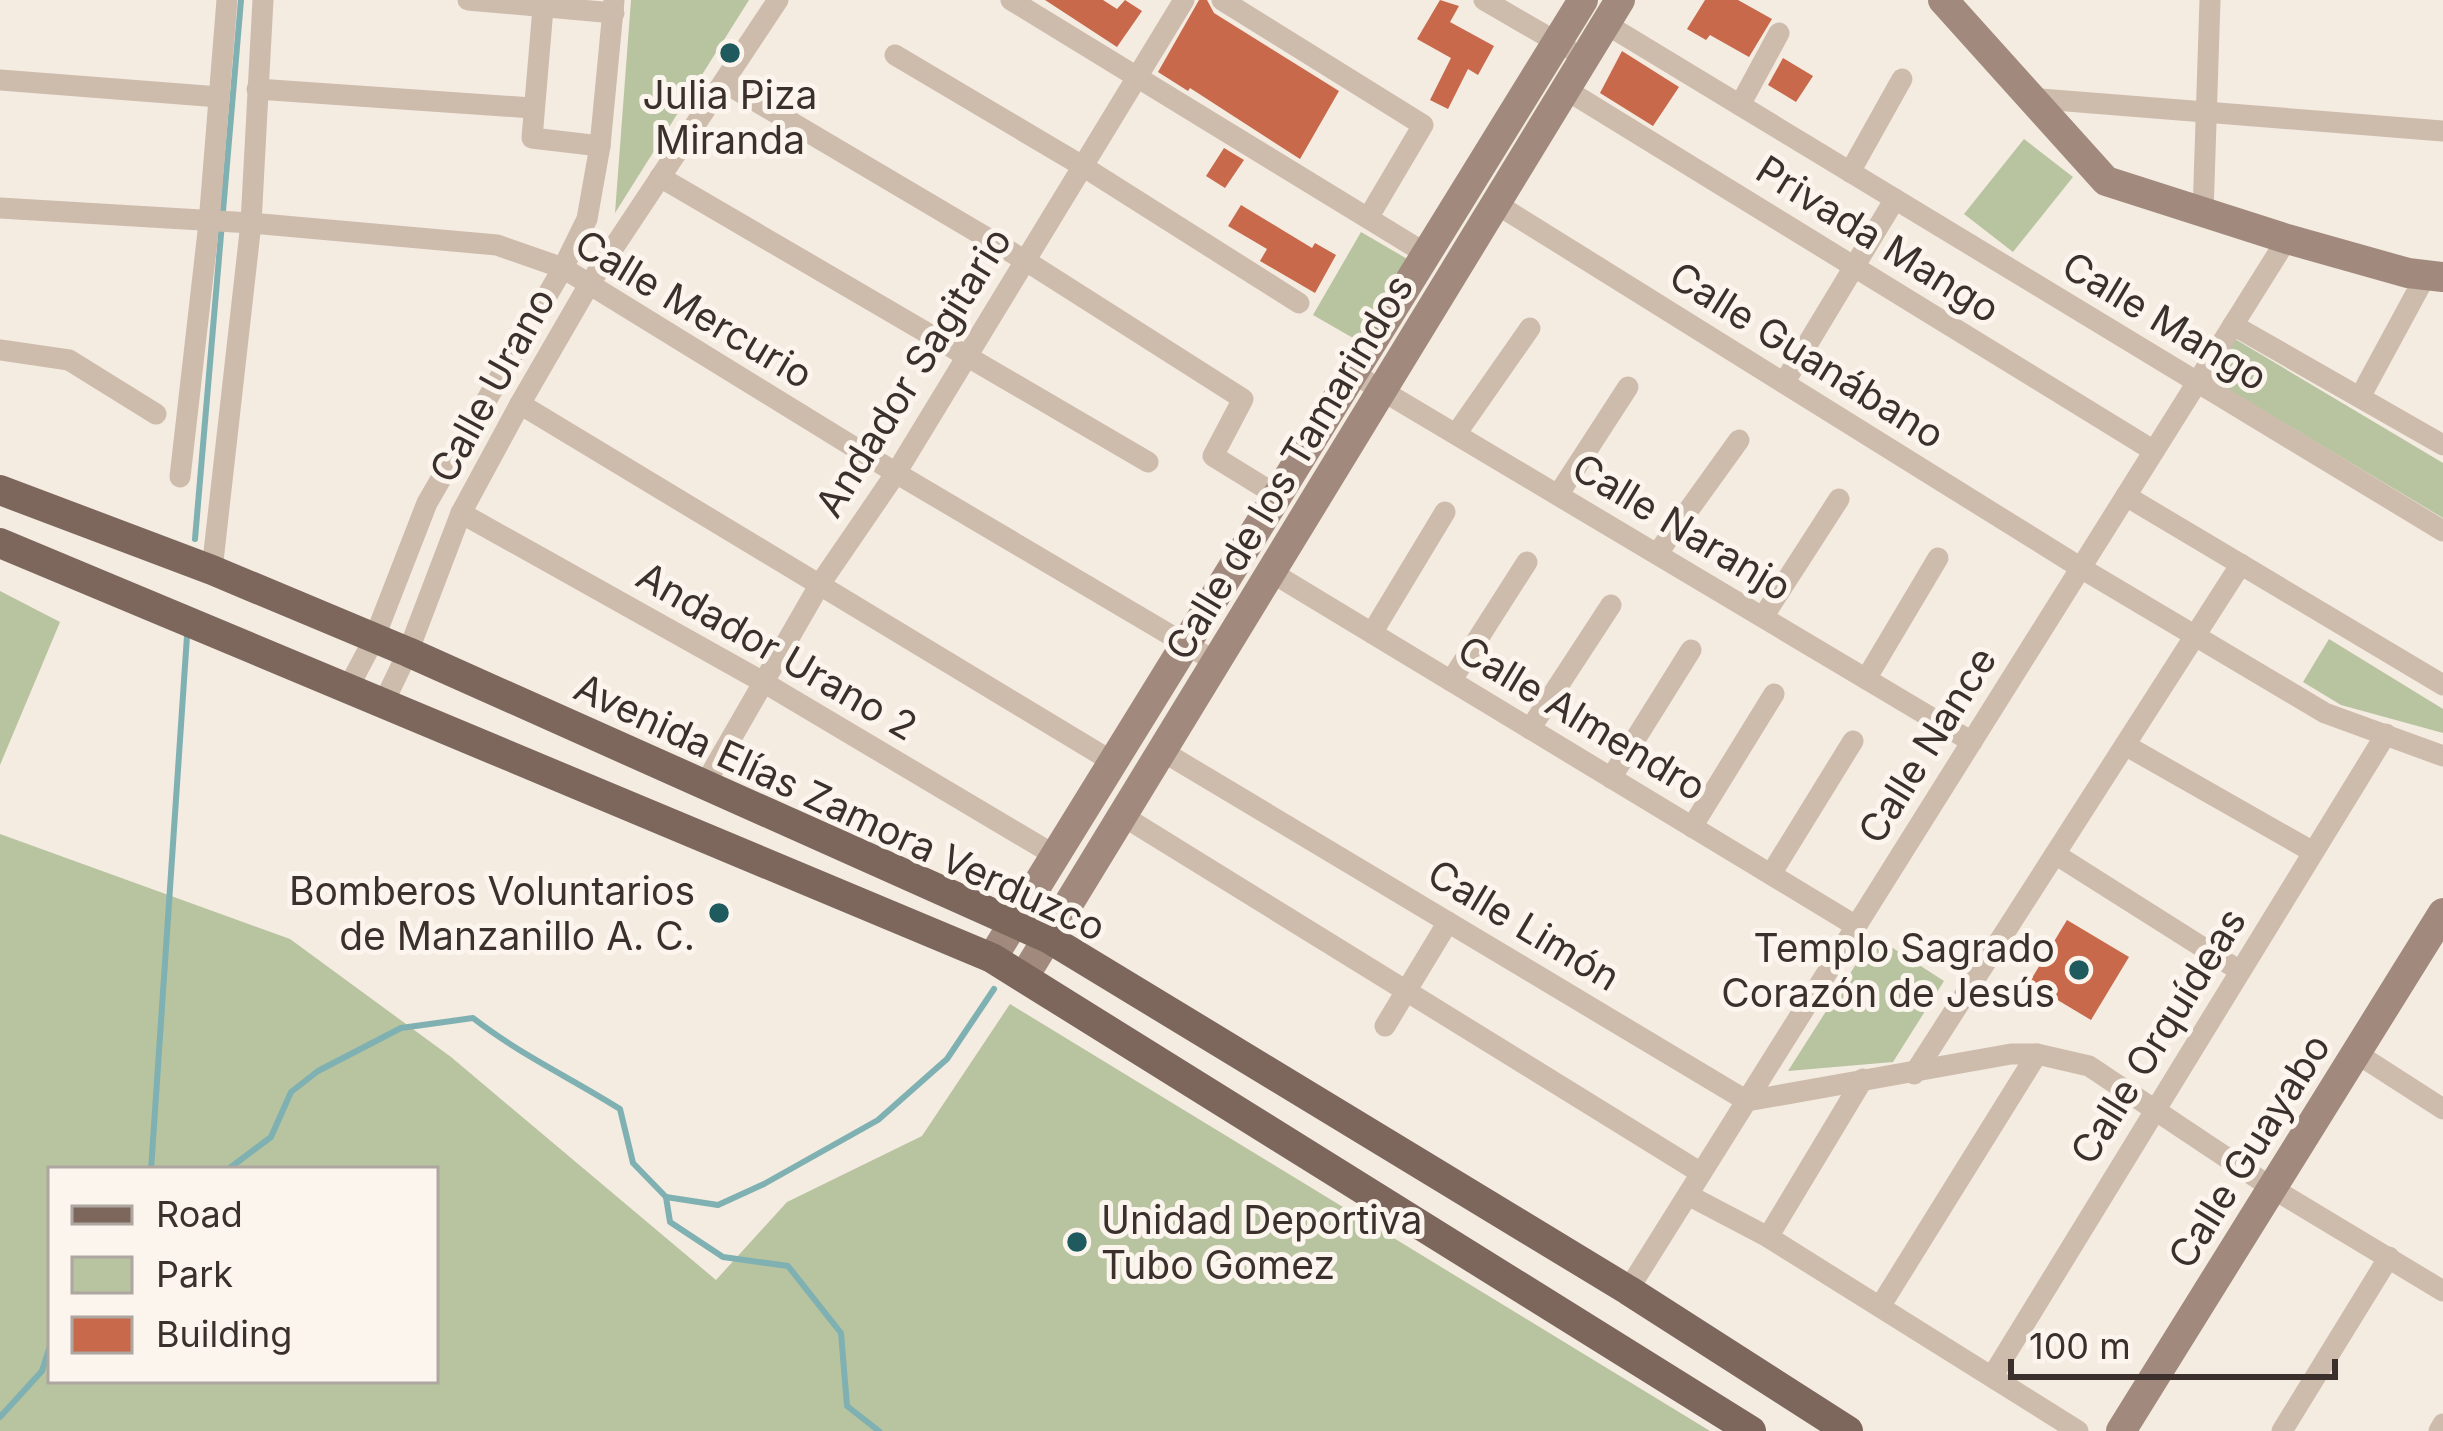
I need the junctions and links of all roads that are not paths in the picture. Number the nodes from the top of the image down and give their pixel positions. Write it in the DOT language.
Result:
graph roads {
  1 [pos="227,0"];
  2 [pos="263,0"];
  3 [pos="468,0"];
  4 [pos="778,0"];
  5 [pos="1010,0"];
  6 [pos="1184,0"];
  7 [pos="1222,0"];
  8 [pos="1484,0"];
  9 [pos="1583,0"];
  10 [pos="1942,0"];
  11 [pos="2210,0"];
  12 [pos="614,7"];
  13 [pos="543,8"];
  14 [pos="1613,12"];
  15 [pos="1779,33"];
  16 [pos="1571,50"];
  17 [pos="895,55"];
  18 [pos="1139,77"];
  19 [pos="0,80"];
  20 [pos="1902,80"];
  21 [pos="725,83"];
  22 [pos="257,89"];
  23 [pos="1565,89"];
  24 [pos="219,97"];
  25 [pos="2030,98"];
  26 [pos="1740,105"];
  27 [pos="532,108"];
  28 [pos="2206,112"];
  29 [pos="2443,131"];
  30 [pos="600,146"];
  31 [pos="1084,167"];
  32 [pos="1850,172"];
  33 [pos="660,177"];
  34 [pos="1895,199"];
  35 [pos="1495,203"];
  36 [pos="0,208"];
  37 [pos="2203,214"];
  38 [pos="1368,218"];
  39 [pos="210,223"];
  40 [pos="243,223"];
  41 [pos="2287,239"];
  42 [pos="1428,255"];
  43 [pos="1026,261"];
  44 [pos="1854,266"];
  45 [pos="563,268"];
  46 [pos="2434,276"];
  47 [pos="590,283"];
  48 [pos="1299,303"];
  49 [pos="2233,325"];
  50 [pos="1530,328"];
  51 [pos="0,350"];
  52 [pos="966,357"];
  53 [pos="1369,382"];
  54 [pos="2197,382"];
  55 [pos="1784,383"];
  56 [pos="1628,387"];
  57 [pos="2360,397"];
  58 [pos="520,404"];
  59 [pos="156,414"];
  60 [pos="1456,434"];
  61 [pos="1739,440"];
  62 [pos="2443,445"];
  63 [pos="2154,451"];
  64 [pos="1148,462"];
  65 [pos="896,473"];
  66 [pos="181,477"];
  67 [pos="0,490"];
  68 [pos="1558,495"];
  69 [pos="1278,496"];
  70 [pos="2126,496"];
  71 [pos="1839,499"];
  72 [pos="1445,512"];
  73 [pos="461,514"];
  74 [pos="2443,531"];
  75 [pos="0,544"];
  76 [pos="1657,554"];
  77 [pos="1939,558"];
  78 [pos="1527,562"];
  79 [pos="2241,564"];
  80 [pos="2081,568"];
  81 [pos="212,570"];
  82 [pos="1271,572"];
  83 [pos="820,584"];
  84 [pos="1611,605"];
  85 [pos="1763,617"];
  86 [pos="1372,633"];
  87 [pos="2196,634"];
  88 [pos="374,639"];
  89 [pos="1186,644"];
  90 [pos="1691,650"];
  91 [pos="408,652"];
  92 [pos="1216,662"];
  93 [pos="1866,679"];
  94 [pos="1451,681"];
  95 [pos="763,682"];
  96 [pos="2443,685"];
  97 [pos="347,690"];
  98 [pos="1774,694"];
  99 [pos="383,704"];
  100 [pos="1530,729"];
  101 [pos="2386,734"];
  102 [pos="1853,741"];
  103 [pos="1972,742"];
  104 [pos="2125,745"];
  105 [pos="1162,751"];
  106 [pos="2443,756"];
  107 [pos="1113,762"];
  108 [pos="1611,778"];
  109 [pos="705,784"];
  110 [pos="1123,816"];
  111 [pos="1692,827"];
  112 [pos="2313,852"];
  113 [pos="2055,854"];
  114 [pos="1056,856"];
  115 [pos="1771,874"];
  116 [pos="1014,922"];
  117 [pos="1448,922"];
  118 [pos="2440,925"];
  119 [pos="1856,926"];
  120 [pos="1048,938"];
  121 [pos="992,958"];
  122 [pos="2240,971"];
  123 [pos="1025,976"];
  124 [pos="1407,992"];
  125 [pos="1385,1026"];
  126 [pos="2356,1053"];
  127 [pos="2037,1054"];
  128 [pos="1914,1074"];
  129 [pos="1863,1079"];
  130 [pos="1747,1101"];
  131 [pos="2443,1108"];
  132 [pos="2156,1109"];
  133 [pos="1701,1173"];
  134 [pos="2272,1187"];
  135 [pos="1688,1195"];
  136 [pos="1768,1237"];
  137 [pos="2389,1257"];
  138 [pos="1628,1290"];
  139 [pos="2443,1291"];
  140 [pos="1881,1305"];
  141 [pos="1993,1375"];
  142 [pos="1750,1431"];
  143 [pos="1848,1431"];
  144 [pos="2078,1431"];
  145 [pos="2121,1431"];
  146 [pos="2282,1431"];
  1 -- 24 [label="street"];
  2 -- 22 [label="street"];
  3 -- 13 [label="street"];
  4 -- 21 [label="street, Calle Urano"];
  5 -- 18 [label="street"];
  6 -- 18 [label="street, Andador Sagitario"];
  7 -- 38 [label="street"];
  8 -- 16 [label="street"];
  9 -- 16 [label="street"];
  10 -- 25 [label="street"];
  11 -- 28 [label="street"];
  12 -- 13 [label="street"];
  12 -- 30 [label="street, Calle Urano"];
  13 -- 27 [label="street"];
  14 -- 16 [label="street, Calle de los Tamarindos"];
  14 -- 26 [label="street, Calle Mango"];
  15 -- 26 [label="street"];
  16 -- 23 [label="street, Calle de los Tamarindos"];
  16 -- 42 [label="street"];
  17 -- 31 [label="street"];
  18 -- 31 [label="street, Andador Sagitario"];
  18 -- 38 [label="street"];
  19 -- 24 [label="street"];
  20 -- 32 [label="street"];
  21 -- 33 [label="street, Calle Urano"];
  21 -- 43 [label="street"];
  22 -- 27 [label="street"];
  22 -- 40 [label="street"];
  23 -- 35 [label="street, Calle de los Tamarindos"];
  23 -- 44 [label="street, Privada Mango"];
  24 -- 39 [label="street"];
  25 -- 28 [label="street"];
  25 -- 37 [label="street"];
  26 -- 32 [label="street, Calle Mango"];
  27 -- 30 [label="street"];
  28 -- 29 [label="street"];
  28 -- 37 [label="street"];
  30 -- 45 [label="street, Calle Urano"];
  31 -- 43 [label="street, Andador Sagitario"];
  31 -- 48 [label="street"];
  32 -- 34 [label="street, Calle Mango"];
  33 -- 47 [label="street, Calle Urano"];
  33 -- 52 [label="street"];
  34 -- 44 [label="street"];
  34 -- 54 [label="street, Calle Mango"];
  35 -- 53 [label="street, Calle de los Tamarindos"];
  35 -- 55 [label="street, Calle Guanábano"];
  36 -- 39 [label="street, Calle Mercurio"];
  37 -- 41 [label="street"];
  38 -- 42 [label="street"];
  39 -- 40 [label="street, Calle Mercurio"];
  39 -- 66 [label="street"];
  40 -- 45 [label="street, Calle Mercurio"];
  40 -- 81 [label="street"];
  41 -- 46 [label="street"];
  41 -- 49 [label="street, Calle Nance"];
  42 -- 53 [label="street"];
  43 -- 52 [label="street, Andador Sagitario"];
  43 -- 69 [label="street"];
  44 -- 55 [label="street"];
  44 -- 63 [label="street, Privada Mango"];
  45 -- 47 [label="street, Calle Mercurio"];
  45 -- 88 [label="street, Calle Urano"];
  46 -- 57 [label="street"];
  47 -- 58 [label="street, Calle Urano"];
  47 -- 65 [label="street, Calle Mercurio"];
  49 -- 54 [label="street, Calle Nance"];
  49 -- 57 [label="street"];
  50 -- 60 [label="street"];
  51 -- 59 [label="street"];
  52 -- 64 [label="street"];
  52 -- 65 [label="street, Andador Sagitario"];
  53 -- 60 [label="street, Calle Naranjo"];
  53 -- 69 [label="street"];
  53 -- 82 [label="street, Calle de los Tamarindos"];
  54 -- 63 [label="street, Calle Nance"];
  54 -- 74 [label="street, Calle Mango"];
  55 -- 80 [label="street, Calle Guanábano"];
  56 -- 68 [label="street"];
  57 -- 62 [label="street"];
  58 -- 73 [label="street, Calle Urano"];
  58 -- 83 [label="street"];
  60 -- 68 [label="street, Calle Naranjo"];
  61 -- 76 [label="street"];
  63 -- 70 [label="street, Calle Nance"];
  65 -- 83 [label="street, Andador Sagitario"];
  65 -- 89 [label="street, Calle Mercurio"];
  67 -- 81 [label="main road, Avenida Elías Zamora Verduzco"];
  68 -- 76 [label="street, Calle Naranjo"];
  69 -- 89 [label="street"];
  70 -- 79 [label="street"];
  70 -- 80 [label="street, Calle Nance"];
  71 -- 85 [label="street"];
  72 -- 86 [label="street"];
  73 -- 91 [label="street, Calle Urano"];
  73 -- 95 [label="street, Andador Urano 2"];
  75 -- 97 [label="main road, Avenida Elías Zamora Verduzco"];
  76 -- 85 [label="street, Calle Naranjo"];
  77 -- 93 [label="street"];
  78 -- 94 [label="street"];
  79 -- 87 [label="street"];
  79 -- 96 [label="street"];
  80 -- 87 [label="street"];
  80 -- 103 [label="street, Calle Nance"];
  81 -- 88 [label="main road, Avenida Elías Zamora Verduzco"];
  82 -- 86 [label="street, Calle Almendro"];
  82 -- 92 [label="street, Calle de los Tamarindos"];
  83 -- 95 [label="street, Andador Sagitario"];
  83 -- 107 [label="street"];
  84 -- 100 [label="street"];
  85 -- 93 [label="street, Calle Naranjo"];
  86 -- 94 [label="street, Calle Almendro"];
  87 -- 101 [label="street"];
  87 -- 104 [label="street"];
  88 -- 91 [label="main road, Avenida Elías Zamora Verduzco"];
  88 -- 97 [label="street, Calle Urano"];
  89 -- 92 [label="street, Calle Mercurio"];
  89 -- 107 [label="street"];
  90 -- 108 [label="street"];
  91 -- 99 [label="street, Calle Urano"];
  91 -- 109 [label="main road, Avenida Elías Zamora Verduzco"];
  92 -- 105 [label="street, Calle de los Tamarindos"];
  93 -- 103 [label="street, Calle Naranjo"];
  94 -- 100 [label="street, Calle Almendro"];
  95 -- 109 [label="street, Andador Sagitario"];
  95 -- 114 [label="street, Andador Urano 2"];
  97 -- 99 [label="main road, Avenida Elías Zamora Verduzco"];
  98 -- 111 [label="street"];
  99 -- 121 [label="main road, Avenida Elías Zamora Verduzco"];
  100 -- 108 [label="street, Calle Almendro"];
  101 -- 106 [label="street"];
  101 -- 112 [label="street, Calle Orquídeas"];
  102 -- 115 [label="street"];
  103 -- 119 [label="street, Calle Nance"];
  104 -- 112 [label="street"];
  104 -- 113 [label="street"];
  105 -- 110 [label="street, Calle de los Tamarindos"];
  105 -- 117 [label="street, Calle Limón"];
  107 -- 114 [label="street"];
  108 -- 111 [label="street, Calle Almendro"];
  109 -- 116 [label="main road, Avenida Elías Zamora Verduzco"];
  110 -- 120 [label="street, Calle de los Tamarindos"];
  110 -- 124 [label="street"];
  111 -- 115 [label="street, Calle Almendro"];
  112 -- 122 [label="street, Calle Orquídeas"];
  113 -- 122 [label="street"];
  113 -- 128 [label="street"];
  114 -- 116 [label="street"];
  115 -- 119 [label="street, Calle Almendro"];
  116 -- 120 [label="main road, Avenida Elías Zamora Verduzco"];
  116 -- 121 [label="street"];
  117 -- 124 [label="street"];
  117 -- 130 [label="street, Calle Limón"];
  118 -- 126 [label="street, Calle Guayabo"];
  119 -- 130 [label="street, Calle Nance"];
  120 -- 123 [label="street, Calle de los Tamarindos"];
  120 -- 138 [label="main road, Avenida Elías Zamora Verduzco"];
  121 -- 123 [label="main road, Avenida Elías Zamora Verduzco"];
  122 -- 132 [label="street, Calle Orquídeas"];
  123 -- 142 [label="main road, Avenida Elías Zamora Verduzco"];
  124 -- 125 [label="street"];
  124 -- 133 [label="street"];
  126 -- 131 [label="street"];
  126 -- 134 [label="street, Calle Guayabo"];
  127 -- 128 [label="street"];
  127 -- 132 [label="street"];
  127 -- 140 [label="street"];
  128 -- 129 [label="street"];
  129 -- 130 [label="street"];
  129 -- 136 [label="street"];
  130 -- 133 [label="street, Calle Nance"];
  132 -- 134 [label="street"];
  132 -- 141 [label="street, Calle Orquídeas"];
  133 -- 135 [label="street, Calle Nance"];
  134 -- 137 [label="street"];
  134 -- 145 [label="street, Calle Guayabo"];
  135 -- 136 [label="street"];
  135 -- 138 [label="street, Calle Nance"];
  136 -- 140 [label="street"];
  137 -- 139 [label="street"];
  137 -- 146 [label="street"];
  138 -- 143 [label="main road, Avenida Elías Zamora Verduzco"];
  140 -- 141 [label="street"];
  141 -- 144 [label="street"];
}
